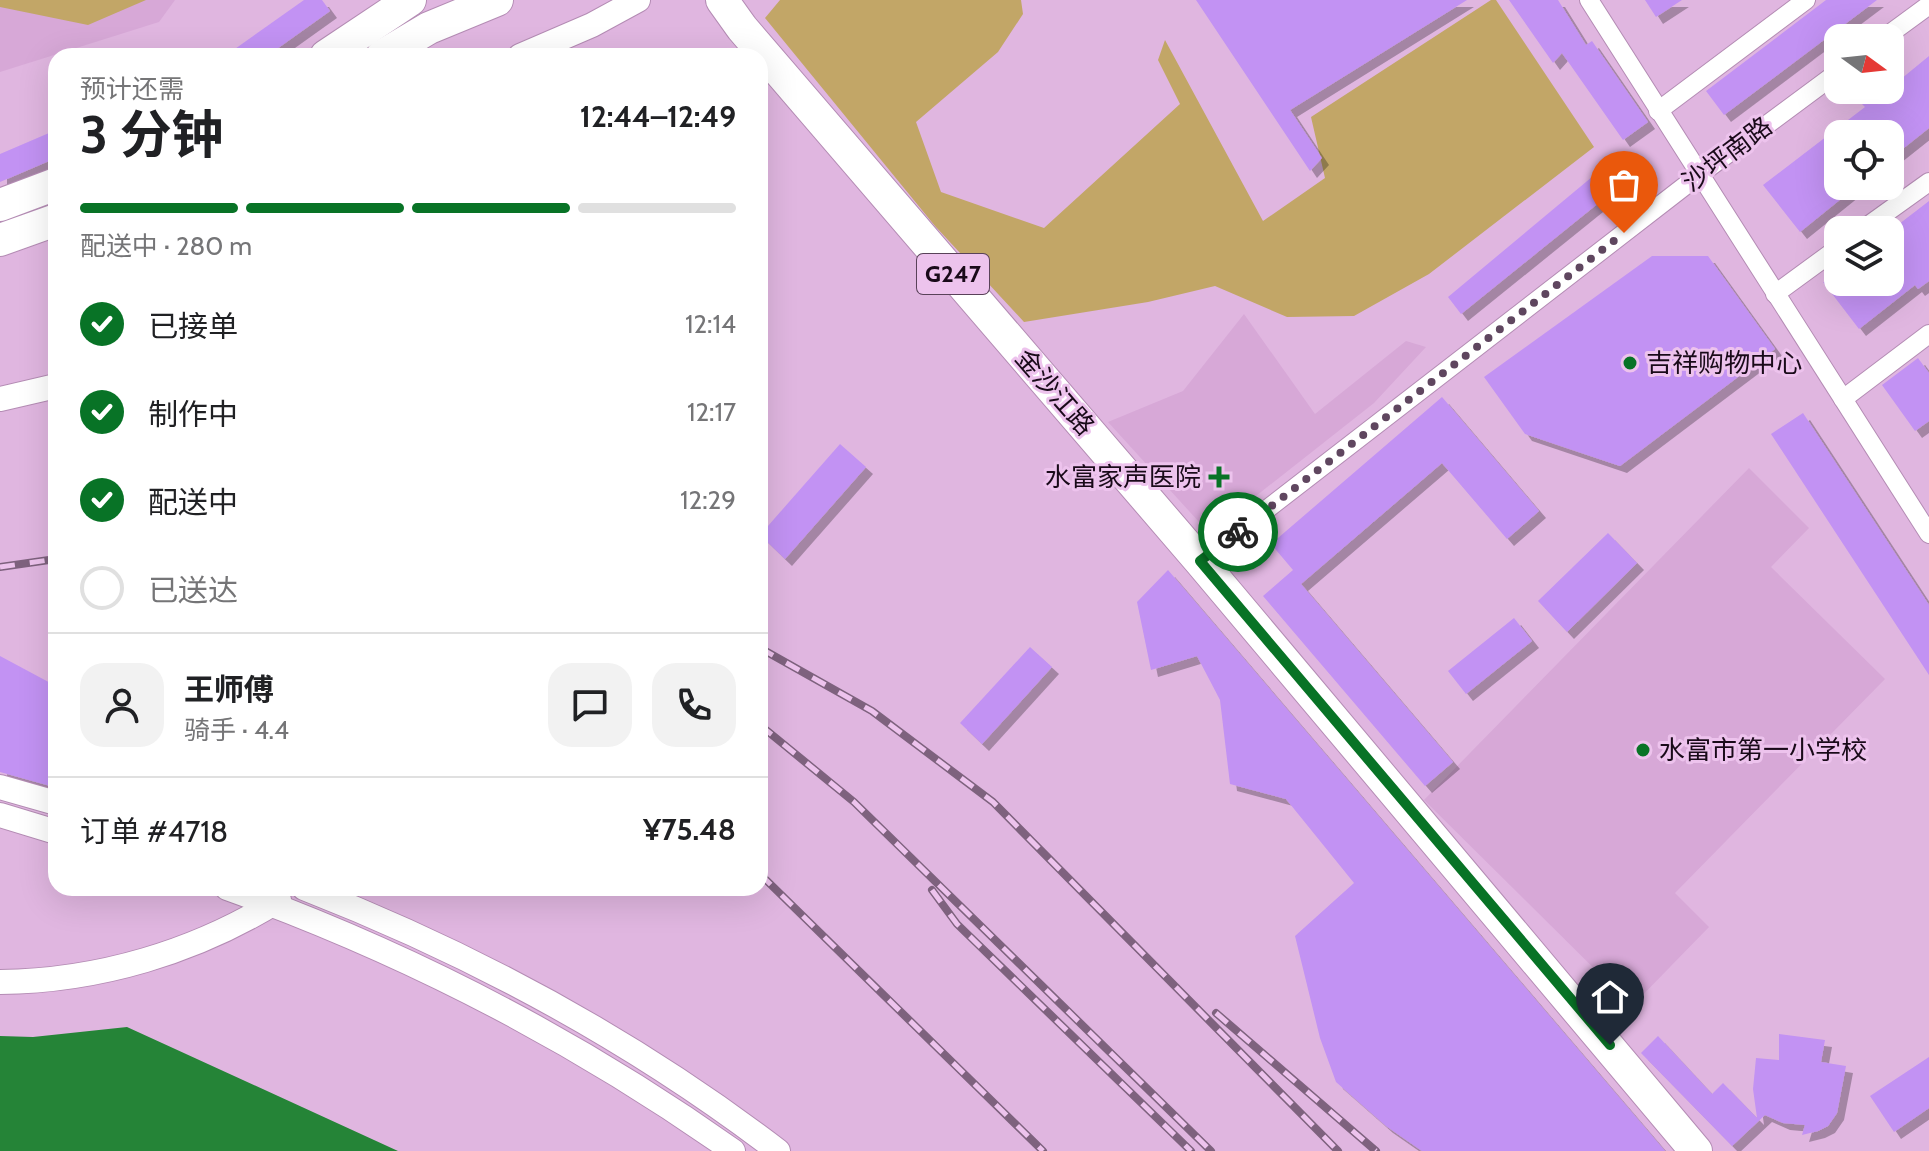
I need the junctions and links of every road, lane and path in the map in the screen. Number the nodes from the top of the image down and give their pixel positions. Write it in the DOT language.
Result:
graph roads {
  1 [pos="410,0"];
  2 [pos="497,0"];
  3 [pos="638,0"];
  4 [pos="722,0"];
  5 [pos="1589,0"];
  6 [pos="1806,0"];
  7 [pos="1929,5"];
  8 [pos="1903,24"];
  9 [pos="338,48"];
  10 [pos="395,48"];
  11 [pos="539,48"];
  12 [pos="759,48"];
  13 [pos="768,58"];
  14 [pos="1824,82"];
  15 [pos="1658,111"];
  16 [pos="1699,175"];
  17 [pos="1929,182"];
  18 [pos="48,187"];
  19 [pos="0,205"];
  20 [pos="1882,216"];
  21 [pos="48,223"];
  22 [pos="0,240"];
  23 [pos="1824,258"];
  24 [pos="1775,294"];
  25 [pos="1929,334"];
  26 [pos="48,388"];
  27 [pos="0,399"];
  28 [pos="1843,399"];
  29 [pos="1929,534"];
  30 [pos="1200,561"];
  31 [pos="0,787"];
  32 [pos="48,801"];
  33 [pos="0,815"];
  34 [pos="48,830"];
  35 [pos="241,896"];
  36 [pos="287,896"];
  37 [pos="321,896"];
  38 [pos="264,909"];
  39 [pos="0,982"];
  40 [pos="733,1151"];
  41 [pos="778,1151"];
  42 [pos="1696,1151"];
  1 -- 9 [label="highway"];
  2 -- 10 [label="highway"];
  3 -- 11 [label="main road"];
  4 -- 12 [label="highway, 金沙江路 / G247"];
  5 -- 15 [label="street"];
  6 -- 15 [label="street"];
  7 -- 8 [label="street"];
  13 -- 30 [label="highway, 金沙江路 / G247"];
  14 -- 16 [label="street, 沙坪南路"];
  15 -- 16 [label="street"];
  16 -- 24 [label="street"];
  16 -- 30 [label="street, 沙坪南路"];
  17 -- 20 [label="street"];
  18 -- 19 [label="highway"];
  21 -- 22 [label="highway"];
  23 -- 24 [label="street"];
  24 -- 28 [label="street"];
  25 -- 28 [label="street"];
  26 -- 27 [label="main road"];
  28 -- 29 [label="street"];
  30 -- 42 [label="highway, 金沙江路 / G247"];
  31 -- 32 [label="main road"];
  33 -- 34 [label="main road"];
  35 -- 38 [label="main road"];
  36 -- 38 [label="main road"];
  37 -- 41 [label="main road"];
  38 -- 39 [label="main road"];
  38 -- 40 [label="main road"];
}
